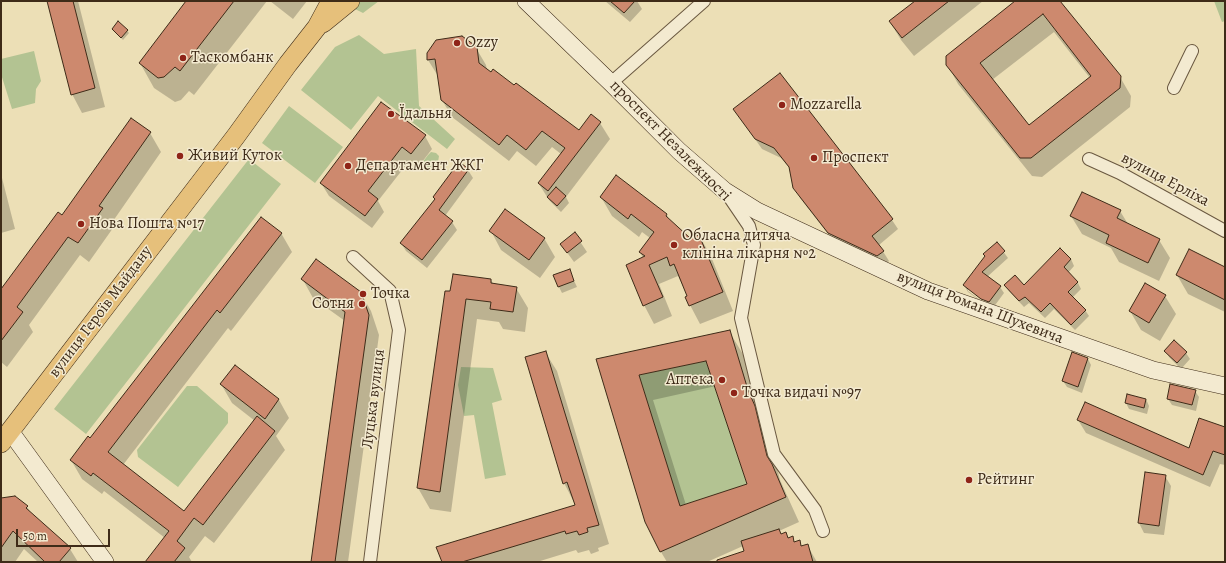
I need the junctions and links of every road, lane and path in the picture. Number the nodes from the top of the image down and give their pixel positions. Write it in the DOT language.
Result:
graph roads {
  1 [pos="331,1"];
  2 [pos="350,1"];
  3 [pos="526,1"];
  4 [pos="704,1"];
  5 [pos="317,27"];
  6 [pos="1192,51"];
  7 [pos="611,83"];
  8 [pos="1174,88"];
  9 [pos="1089,159"];
  10 [pos="725,191"];
  11 [pos="1225,231"];
  12 [pos="353,257"];
  13 [pos="1225,386"];
  14 [pos="5,437"];
  15 [pos="823,531"];
  16 [pos="105,562"];
  17 [pos="370,562"];
  1 -- 5 [label="main road"];
  2 -- 5 [label="main road"];
  3 -- 7 [label="street, проспект Незалежності"];
  4 -- 7 [label="street"];
  5 -- 14 [label="main road, вулиця Героїв Майдану"];
  6 -- 8 [label="street"];
  7 -- 10 [label="street, проспект Незалежності"];
  9 -- 11 [label="street, вулиця Ерліха"];
  10 -- 13 [label="street, вулиця Романа Шухевича"];
  10 -- 15 [label="street, проспект Незалежності"];
  12 -- 17 [label="street, Луцька вулиця"];
  14 -- 16 [label="street"];
}
